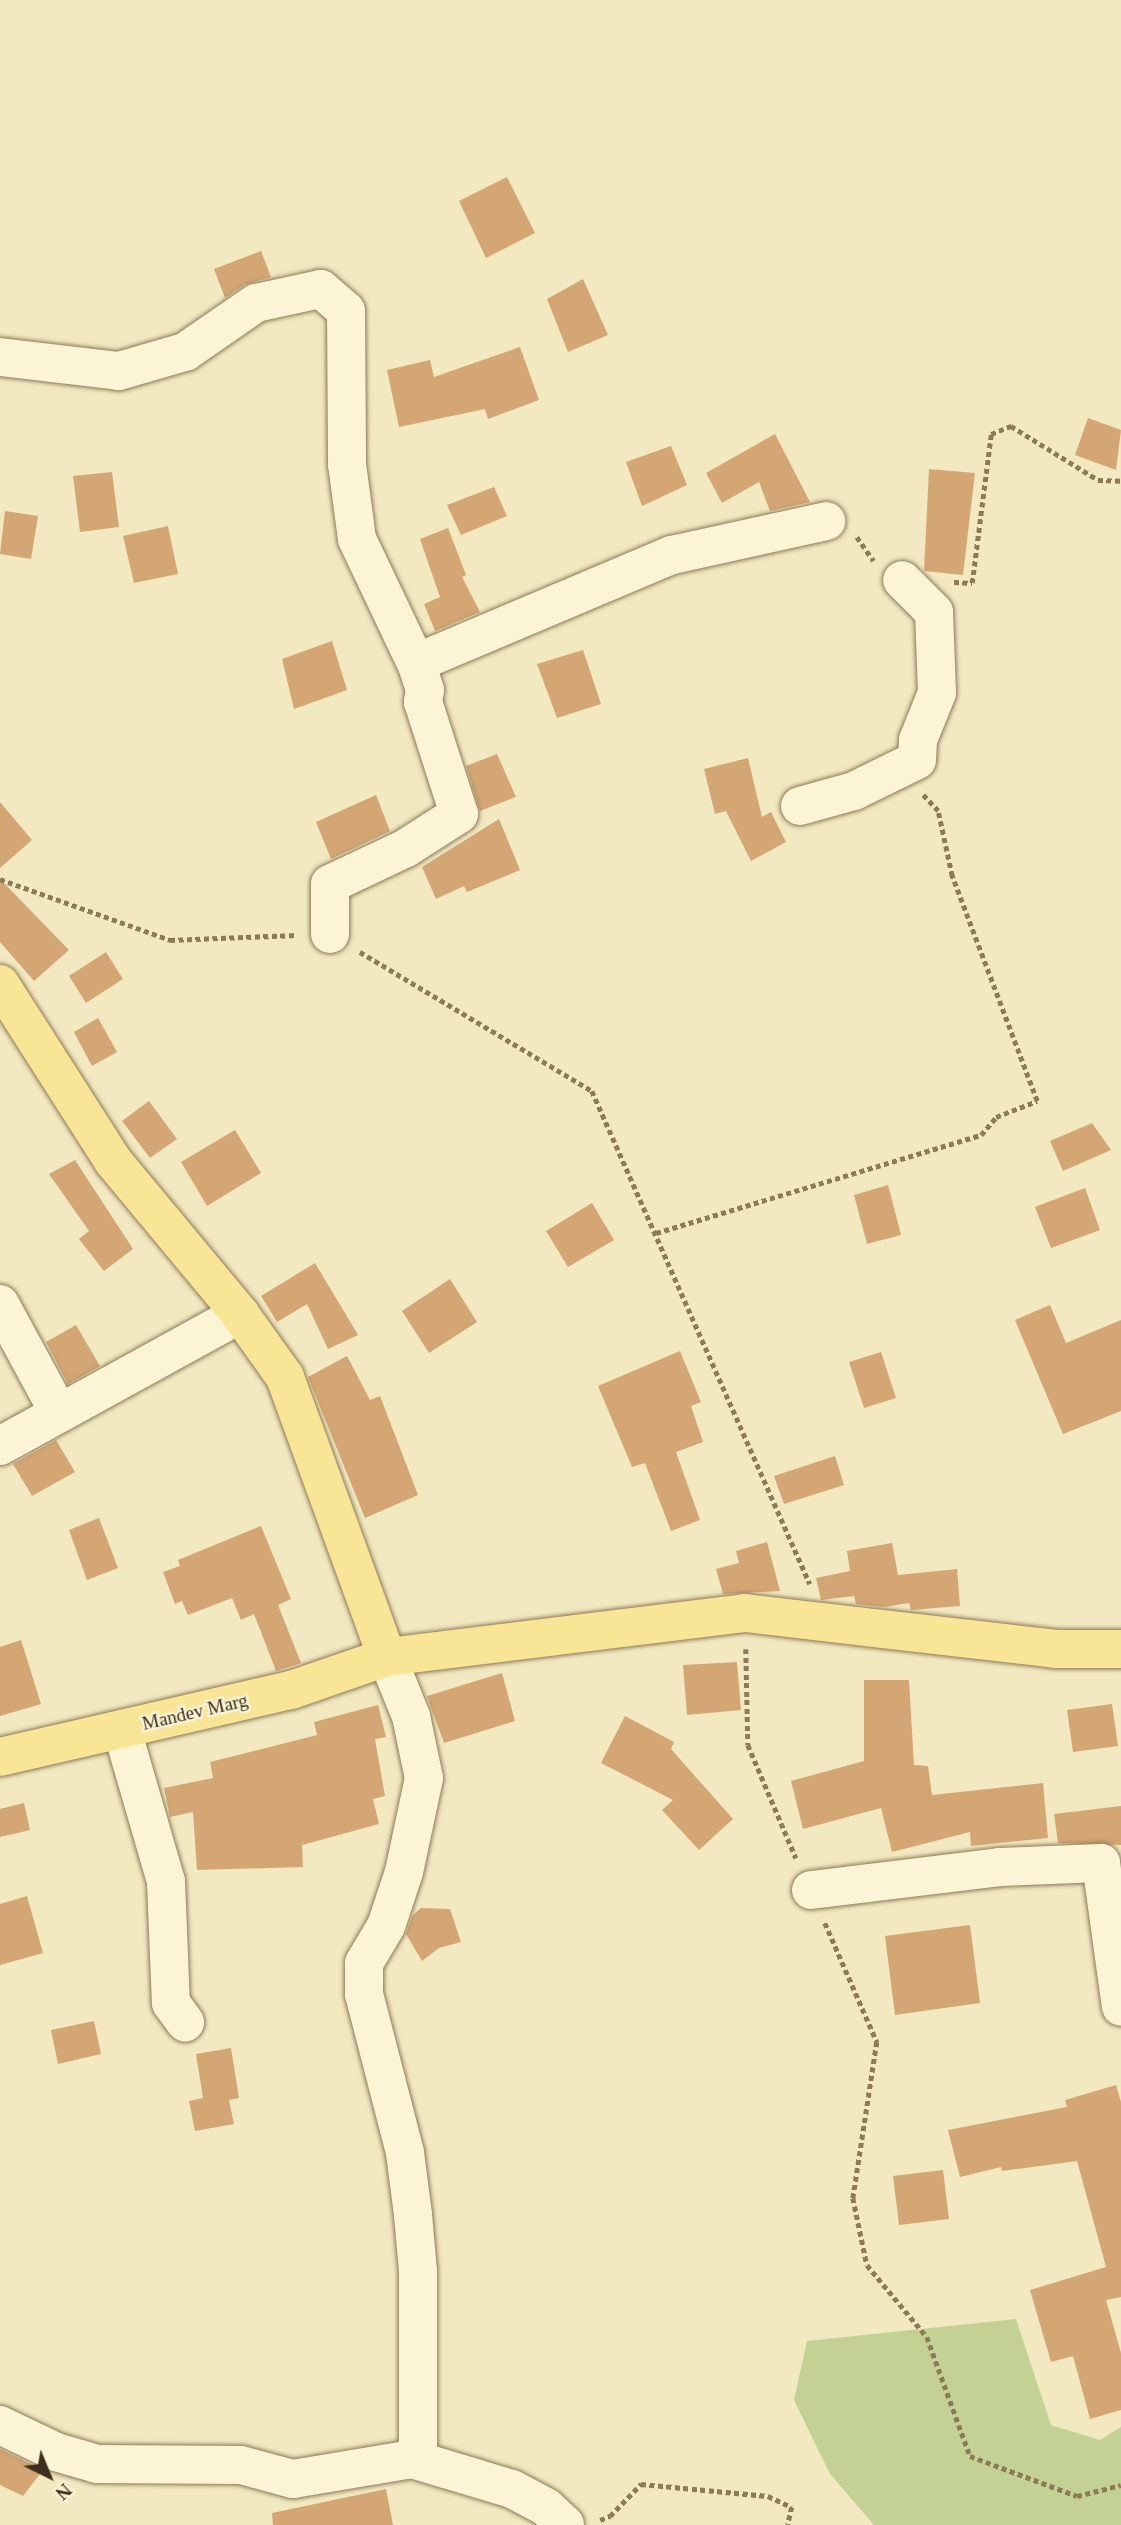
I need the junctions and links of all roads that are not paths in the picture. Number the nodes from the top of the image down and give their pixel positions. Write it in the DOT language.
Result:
graph roads {
  1 [pos="0,357"];
  2 [pos="826,521"];
  3 [pos="902,580"];
  4 [pos="416,663"];
  5 [pos="800,806"];
  6 [pos="330,934"];
  7 [pos="0,984"];
  8 [pos="0,1304"];
  9 [pos="240,1314"];
  10 [pos="59,1413"];
  11 [pos="0,1446"];
  12 [pos="1121,1649"];
  13 [pos="387,1657"];
  14 [pos="121,1730"];
  15 [pos="0,1757"];
  16 [pos="811,1891"];
  17 [pos="1121,2007"];
  18 [pos="185,2022"];
  19 [pos="0,2425"];
  20 [pos="412,2459"];
  21 [pos="578,2524"];
  1 -- 4 [label="street"];
  2 -- 4 [label="street"];
  3 -- 5 [label="street"];
  4 -- 6 [label="street"];
  7 -- 9 [label="main road"];
  8 -- 10 [label="street"];
  9 -- 10 [label="street"];
  9 -- 13 [label="main road"];
  10 -- 11 [label="street"];
  12 -- 13 [label="main road, Mandev Marg"];
  13 -- 14 [label="main road, Mandev Marg"];
  13 -- 20 [label="street"];
  14 -- 15 [label="main road, Mandev Marg"];
  14 -- 18 [label="street"];
  16 -- 17 [label="street"];
  19 -- 20 [label="street"];
  20 -- 21 [label="street"];
}
